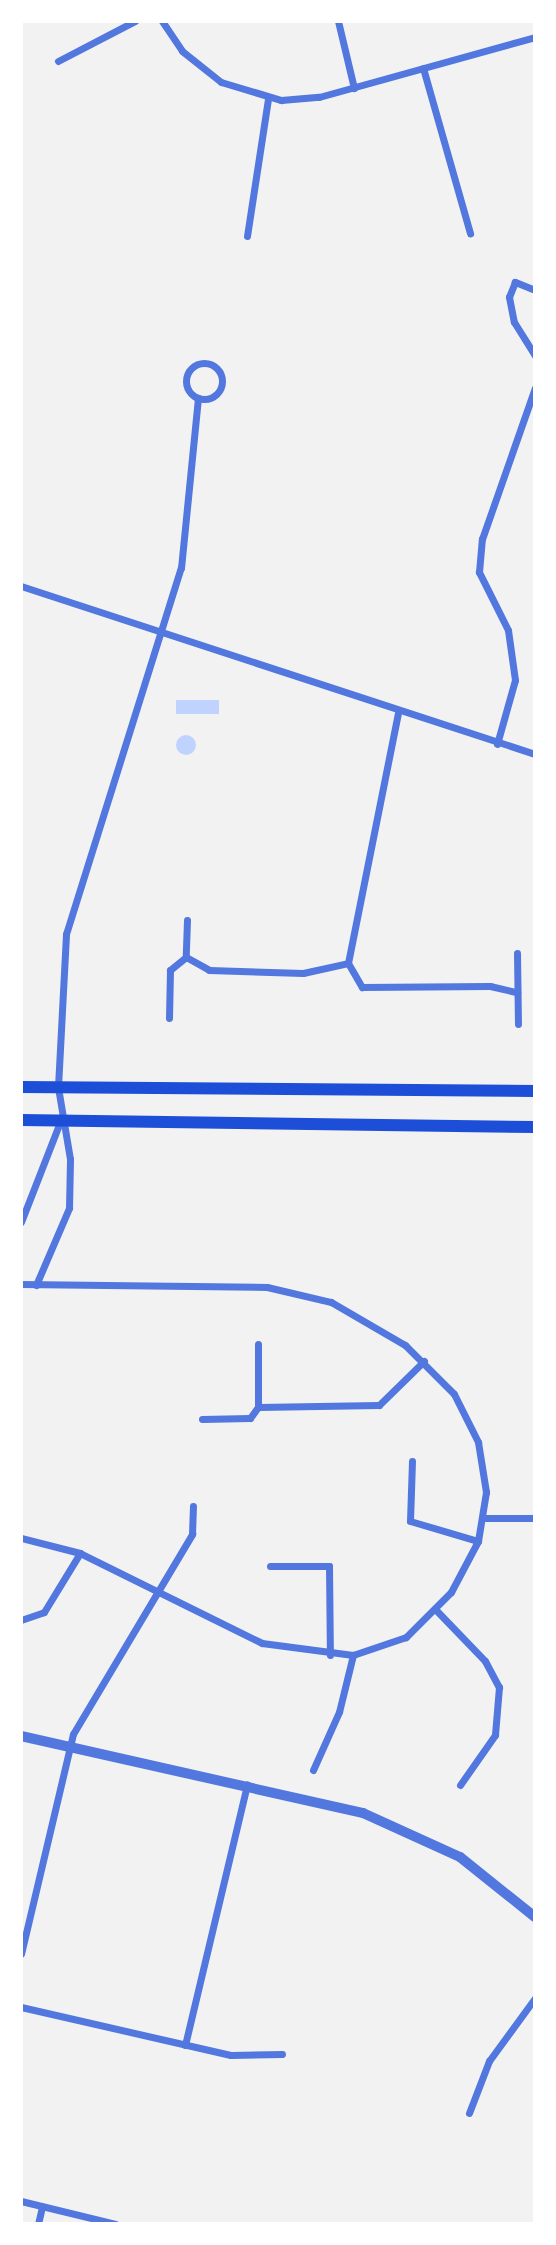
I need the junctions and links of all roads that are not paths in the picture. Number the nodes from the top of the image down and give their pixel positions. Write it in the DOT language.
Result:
graph roads {
  1 [pos="135,21"];
  2 [pos="163,21"];
  3 [pos="338,21"];
  4 [pos="535,37"];
  5 [pos="58,61"];
  6 [pos="423,68"];
  7 [pos="354,88"];
  8 [pos="268,98"];
  9 [pos="470,233"];
  10 [pos="247,236"];
  11 [pos="535,290"];
  12 [pos="535,356"];
  13 [pos="535,387"];
  14 [pos="198,398"];
  15 [pos="21,586"];
  16 [pos="160,633"];
  17 [pos="398,713"];
  18 [pos="497,744"];
  19 [pos="535,754"];
  20 [pos="187,920"];
  21 [pos="517,953"];
  22 [pos="186,957"];
  23 [pos="348,963"];
  24 [pos="517,992"];
  25 [pos="169,1018"];
  26 [pos="518,1024"];
  27 [pos="21,1087"];
  28 [pos="58,1087"];
  29 [pos="535,1091"];
  30 [pos="21,1120"];
  31 [pos="60,1121"];
  32 [pos="535,1127"];
  33 [pos="21,1222"];
  34 [pos="21,1284"];
  35 [pos="36,1285"];
  36 [pos="258,1344"];
  37 [pos="424,1361"];
  38 [pos="258,1407"];
  39 [pos="202,1419"];
  40 [pos="412,1461"];
  41 [pos="193,1506"];
  42 [pos="484,1518"];
  43 [pos="535,1518"];
  44 [pos="21,1538"];
  45 [pos="478,1541"];
  46 [pos="80,1552"];
  47 [pos="270,1566"];
  48 [pos="157,1592"];
  49 [pos="435,1609"];
  50 [pos="21,1620"];
  51 [pos="331,1655"];
  52 [pos="353,1655"];
  53 [pos="21,1736"];
  54 [pos="70,1747"];
  55 [pos="313,1770"];
  56 [pos="247,1784"];
  57 [pos="460,1785"];
  58 [pos="535,1917"];
  59 [pos="21,1954"];
  60 [pos="535,1998"];
  61 [pos="21,2007"];
  62 [pos="185,2045"];
  63 [pos="282,2054"];
  64 [pos="469,2113"];
  65 [pos="21,2201"];
  66 [pos="42,2206"];
  67 [pos="38,2224"];
  68 [pos="115,2224"];
  1 -- 5 [label="street"];
  2 -- 8 [label="street"];
  3 -- 7 [label="street"];
  4 -- 6 [label="street"];
  6 -- 7 [label="street"];
  6 -- 9 [label="street"];
  7 -- 8 [label="street"];
  8 -- 10 [label="street"];
  11 -- 12 [label="street"];
  13 -- 18 [label="street"];
  14 -- 14 [label="street"];
  14 -- 16 [label="street"];
  15 -- 16 [label="street"];
  16 -- 17 [label="street"];
  16 -- 28 [label="street"];
  17 -- 18 [label="street"];
  17 -- 23 [label="street"];
  18 -- 19 [label="street"];
  20 -- 22 [label="street"];
  21 -- 24 [label="street"];
  22 -- 23 [label="street"];
  22 -- 25 [label="street"];
  23 -- 24 [label="street"];
  24 -- 26 [label="street"];
  27 -- 28 [label="main road"];
  28 -- 29 [label="main road"];
  28 -- 31 [label="street"];
  30 -- 31 [label="main road"];
  31 -- 32 [label="main road"];
  31 -- 33 [label="street"];
  31 -- 35 [label="street"];
  34 -- 35 [label="street"];
  35 -- 37 [label="street"];
  36 -- 38 [label="street"];
  37 -- 38 [label="street"];
  37 -- 42 [label="street"];
  38 -- 39 [label="street"];
  40 -- 45 [label="street"];
  41 -- 48 [label="street"];
  42 -- 43 [label="street"];
  42 -- 45 [label="street"];
  44 -- 46 [label="street"];
  45 -- 49 [label="street"];
  46 -- 48 [label="street"];
  46 -- 50 [label="street"];
  47 -- 51 [label="street"];
  48 -- 51 [label="street"];
  48 -- 54 [label="street"];
  49 -- 52 [label="street"];
  49 -- 57 [label="street"];
  51 -- 52 [label="street"];
  52 -- 55 [label="street"];
  53 -- 54 [label="street"];
  54 -- 56 [label="street"];
  54 -- 59 [label="street"];
  56 -- 58 [label="street"];
  56 -- 62 [label="street"];
  60 -- 64 [label="street"];
  61 -- 62 [label="street"];
  62 -- 63 [label="street"];
  65 -- 66 [label="street"];
  66 -- 67 [label="street"];
  66 -- 68 [label="street"];
}
